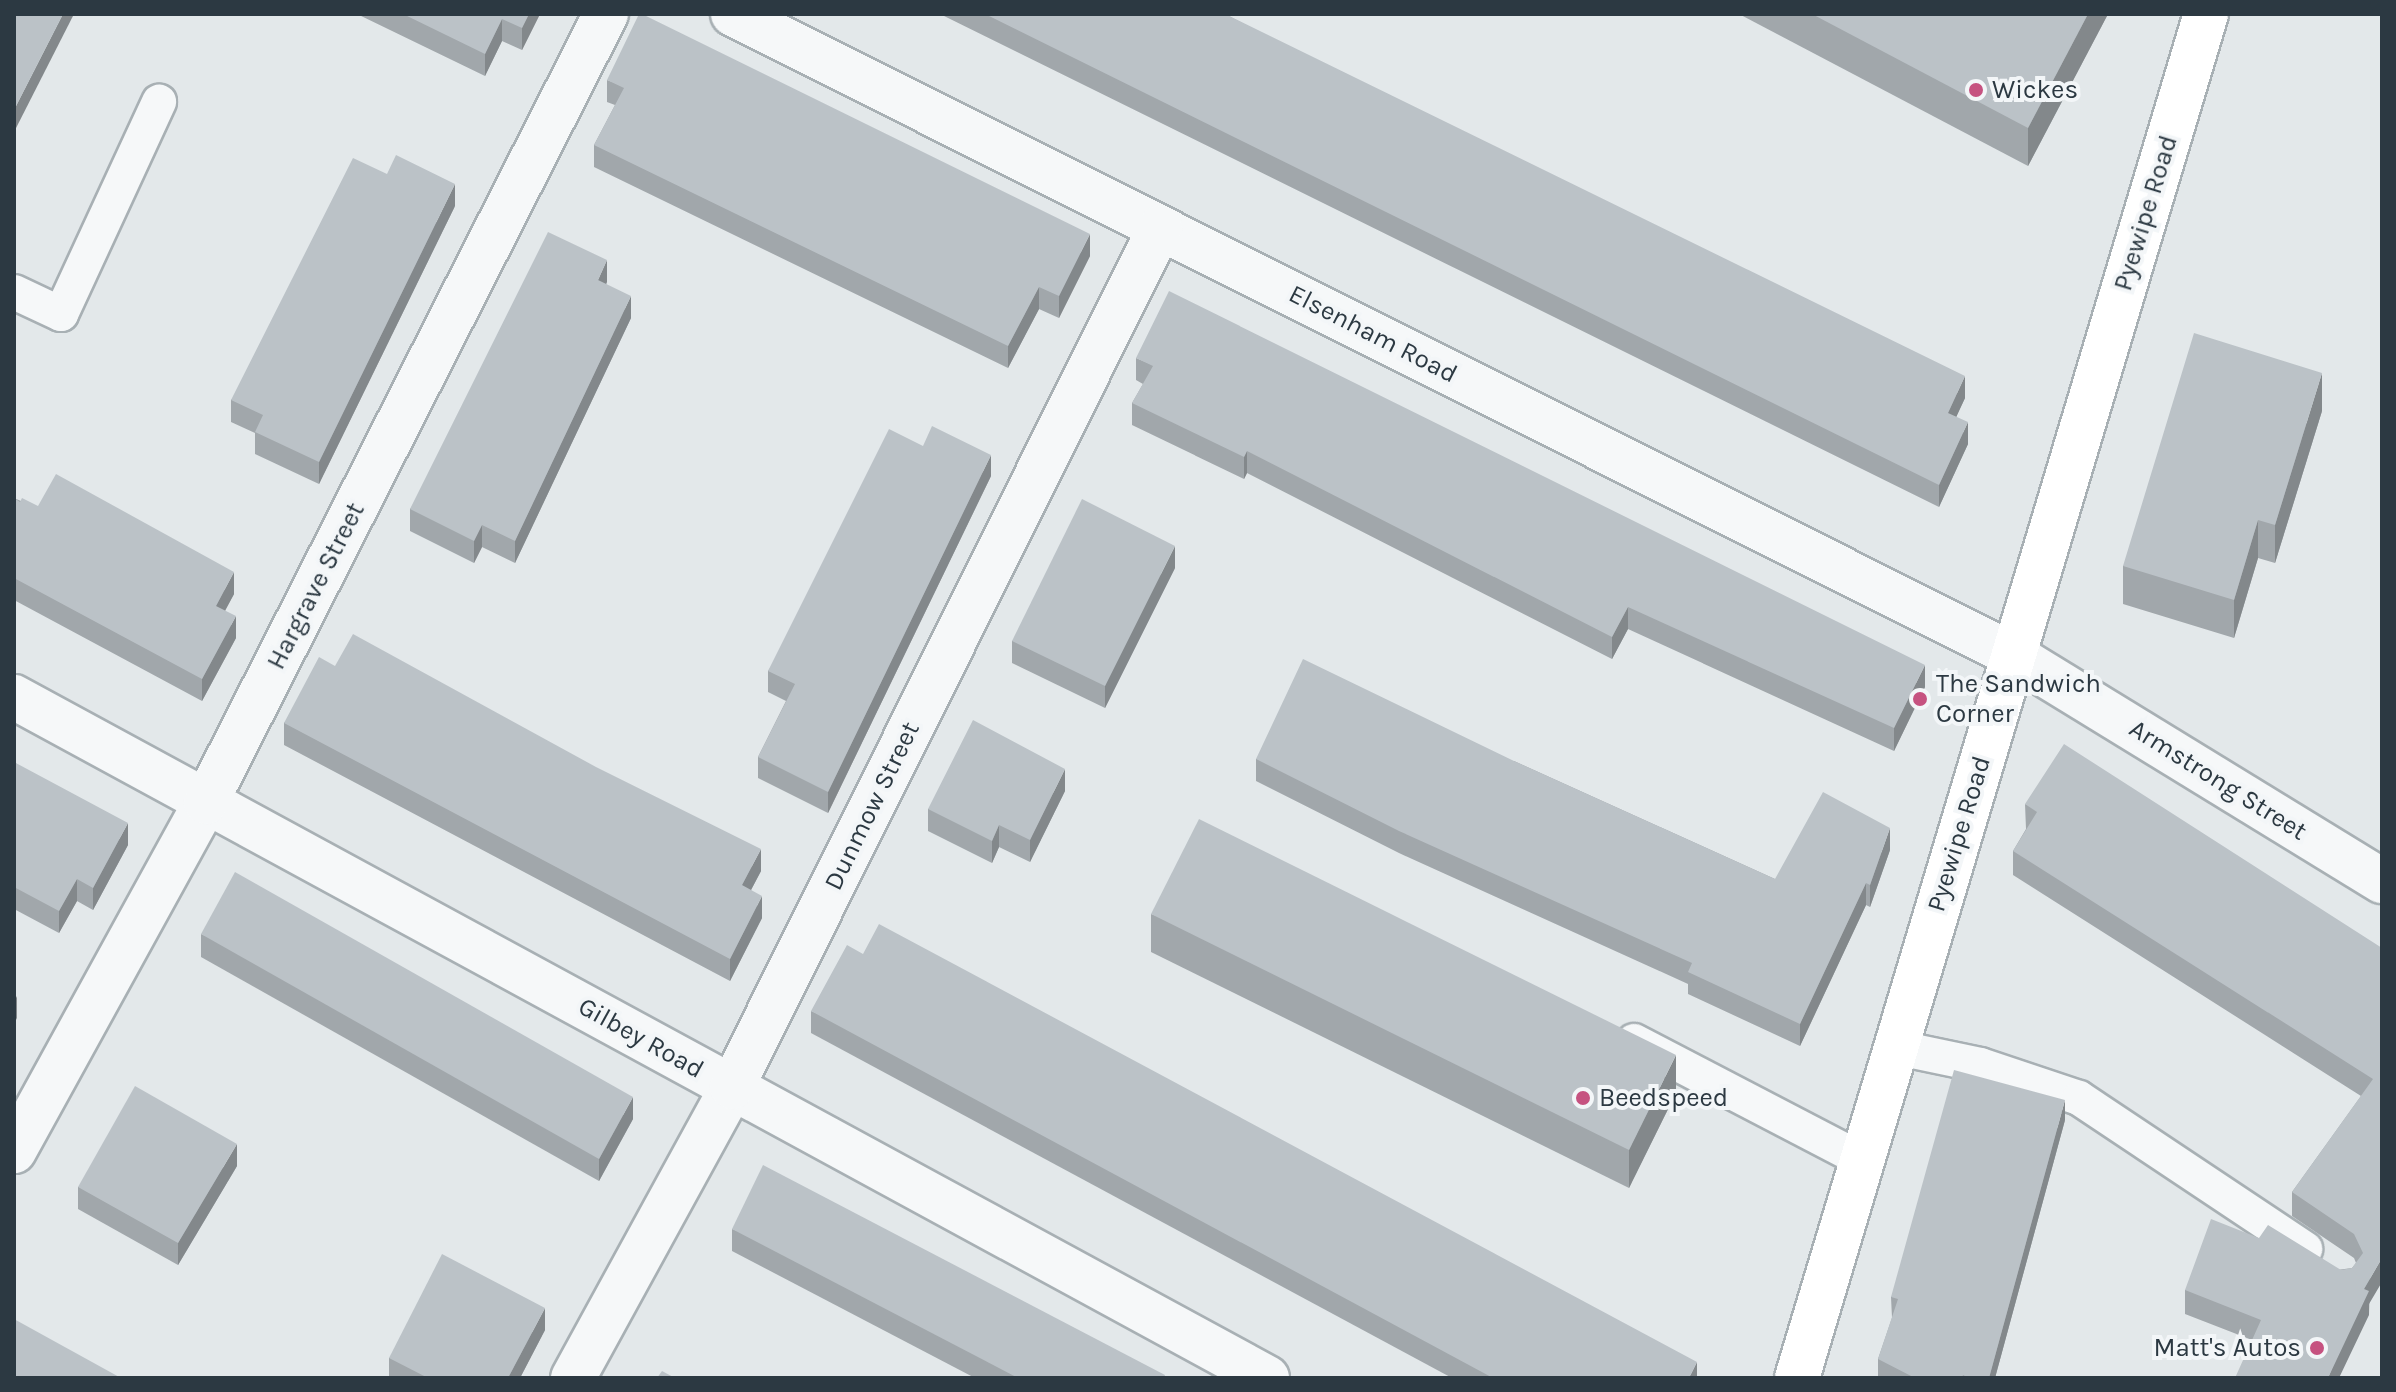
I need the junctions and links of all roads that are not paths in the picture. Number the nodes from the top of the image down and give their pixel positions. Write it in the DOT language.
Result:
graph roads {
  1 [pos="606,14"];
  2 [pos="733,14"];
  3 [pos="2206,14"];
  4 [pos="159,102"];
  5 [pos="1160,228"];
  6 [pos="14,292"];
  7 [pos="2013,655"];
  8 [pos="14,697"];
  9 [pos="206,802"];
  10 [pos="2382,881"];
  11 [pos="1610,1030"];
  12 [pos="1894,1047"];
  13 [pos="732,1087"];
  14 [pos="14,1151"];
  15 [pos="1861,1159"];
  16 [pos="2329,1266"];
  17 [pos="1262,1377"];
  18 [pos="573,1378"];
  19 [pos="1797,1378"];
  1 -- 9 [label="street, Hargrave Street"];
  2 -- 5 [label="street, Elsenham Road"];
  3 -- 7 [label="street, Pyewipe Road"];
  4 -- 6 [label="lane"];
  5 -- 7 [label="street, Elsenham Road"];
  5 -- 13 [label="street, Dunmow Street"];
  7 -- 10 [label="street, Armstrong Street"];
  7 -- 12 [label="street, Pyewipe Road"];
  8 -- 9 [label="street, Gilbey Road"];
  9 -- 13 [label="street, Gilbey Road"];
  9 -- 14 [label="street, Hargrave Street"];
  11 -- 15 [label="lane"];
  12 -- 15 [label="street, Pyewipe Road"];
  12 -- 16 [label="lane"];
  13 -- 17 [label="street, Gilbey Road"];
  13 -- 18 [label="street, Dunmow Street"];
  15 -- 19 [label="street, Pyewipe Road"];
}
